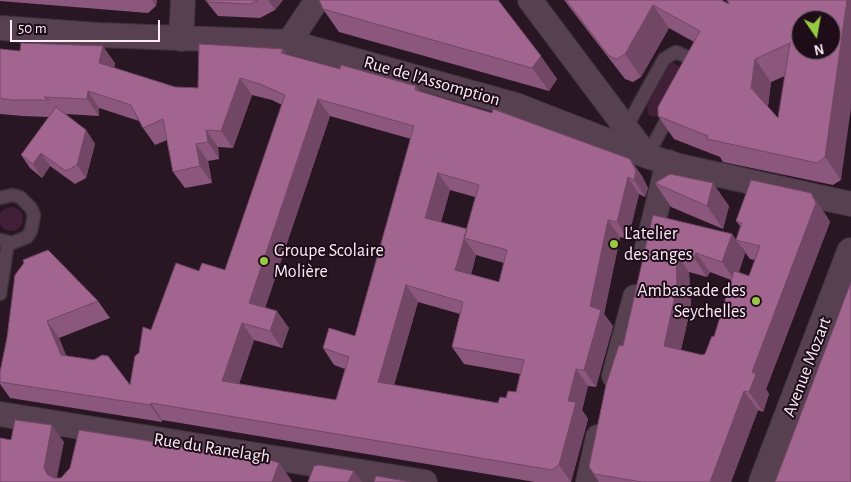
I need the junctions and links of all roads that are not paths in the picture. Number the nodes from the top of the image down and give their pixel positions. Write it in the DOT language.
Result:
graph roads {
  1 [pos="183,0"];
  2 [pos="317,0"];
  3 [pos="530,0"];
  4 [pos="0,28"];
  5 [pos="181,39"];
  6 [pos="289,42"];
  7 [pos="687,82"];
  8 [pos="679,97"];
  9 [pos="626,128"];
  10 [pos="658,159"];
  11 [pos="0,198"];
  12 [pos="851,204"];
  13 [pos="4,241"];
  14 [pos="851,252"];
  15 [pos="0,294"];
  16 [pos="608,393"];
  17 [pos="0,414"];
  18 [pos="602,419"];
  19 [pos="82,427"];
  20 [pos="76,450"];
  21 [pos="316,474"];
  22 [pos="424,482"];
  23 [pos="588,482"];
  24 [pos="763,482"];
  1 -- 5 [label="street"];
  2 -- 6 [label="street"];
  3 -- 9 [label="street"];
  4 -- 5 [label="street, Rue de l'Assomption"];
  5 -- 6 [label="street, Rue de l'Assomption"];
  6 -- 10 [label="street, Rue de l'Assomption"];
  7 -- 9 [label="lane"];
  8 -- 10 [label="lane"];
  9 -- 10 [label="street"];
  10 -- 12 [label="street, Rue de l'Assomption"];
  10 -- 16 [label="street"];
  11 -- 13 [label="lane"];
  13 -- 15 [label="lane"];
  14 -- 24 [label="street, Avenue Mozart"];
  17 -- 19 [label="street, Rue du Ranelagh"];
  18 -- 23 [label="street"];
  19 -- 20 [label="street"];
  19 -- 21 [label="street, Rue du Ranelagh"];
  21 -- 22 [label="street, Rue du Ranelagh"];
}
